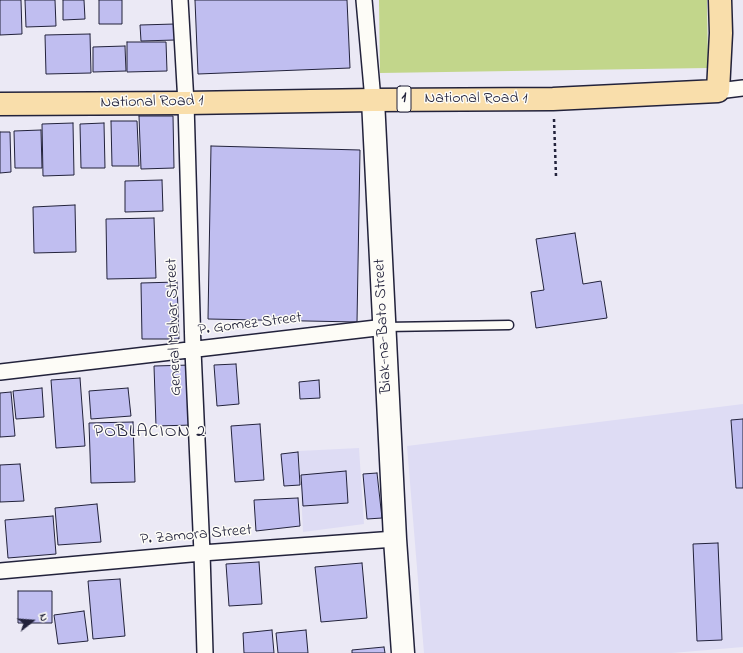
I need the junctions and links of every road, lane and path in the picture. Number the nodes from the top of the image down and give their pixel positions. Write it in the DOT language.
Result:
graph roads {
  1 [pos="180,0"];
  2 [pos="364,0"];
  3 [pos="720,0"];
  4 [pos="743,88"];
  5 [pos="718,90"];
  6 [pos="553,99"];
  7 [pos="373,100"];
  8 [pos="186,103"];
  9 [pos="0,104"];
  10 [pos="556,176"];
  11 [pos="509,325"];
  12 [pos="385,327"];
  13 [pos="193,350"];
  14 [pos="0,372"];
  15 [pos="395,539"];
  16 [pos="202,553"];
  17 [pos="0,571"];
  18 [pos="205,653"];
  19 [pos="403,653"];
  1 -- 8 [label="street, General Malvar Street"];
  2 -- 7 [label="street, Biak-na-Bato Street"];
  3 -- 5 [label="main road"];
  4 -- 5 [label="street"];
  5 -- 6 [label="main road, National Road 1 / 1"];
  6 -- 7 [label="main road, National Road 1 / 1"];
  6 -- 10 [label="path"];
  7 -- 8 [label="main road, National Road 1 / 1"];
  7 -- 12 [label="main road, Biak-na-Bato Street"];
  8 -- 9 [label="main road, National Road 1 / 1"];
  8 -- 13 [label="street, General Malvar Street"];
  11 -- 12 [label="lane"];
  12 -- 13 [label="street, P. Gomez Street"];
  12 -- 15 [label="main road, Biak-na-Bato Street"];
  13 -- 14 [label="street, P. Gomez Street"];
  13 -- 16 [label="street, General Malvar Street"];
  15 -- 16 [label="street, P. Zamora Street"];
  15 -- 19 [label="main road, Biak-na-Bato Street"];
  16 -- 17 [label="street, P. Zamora Street"];
  16 -- 18 [label="street, General Malvar Street"];
}
